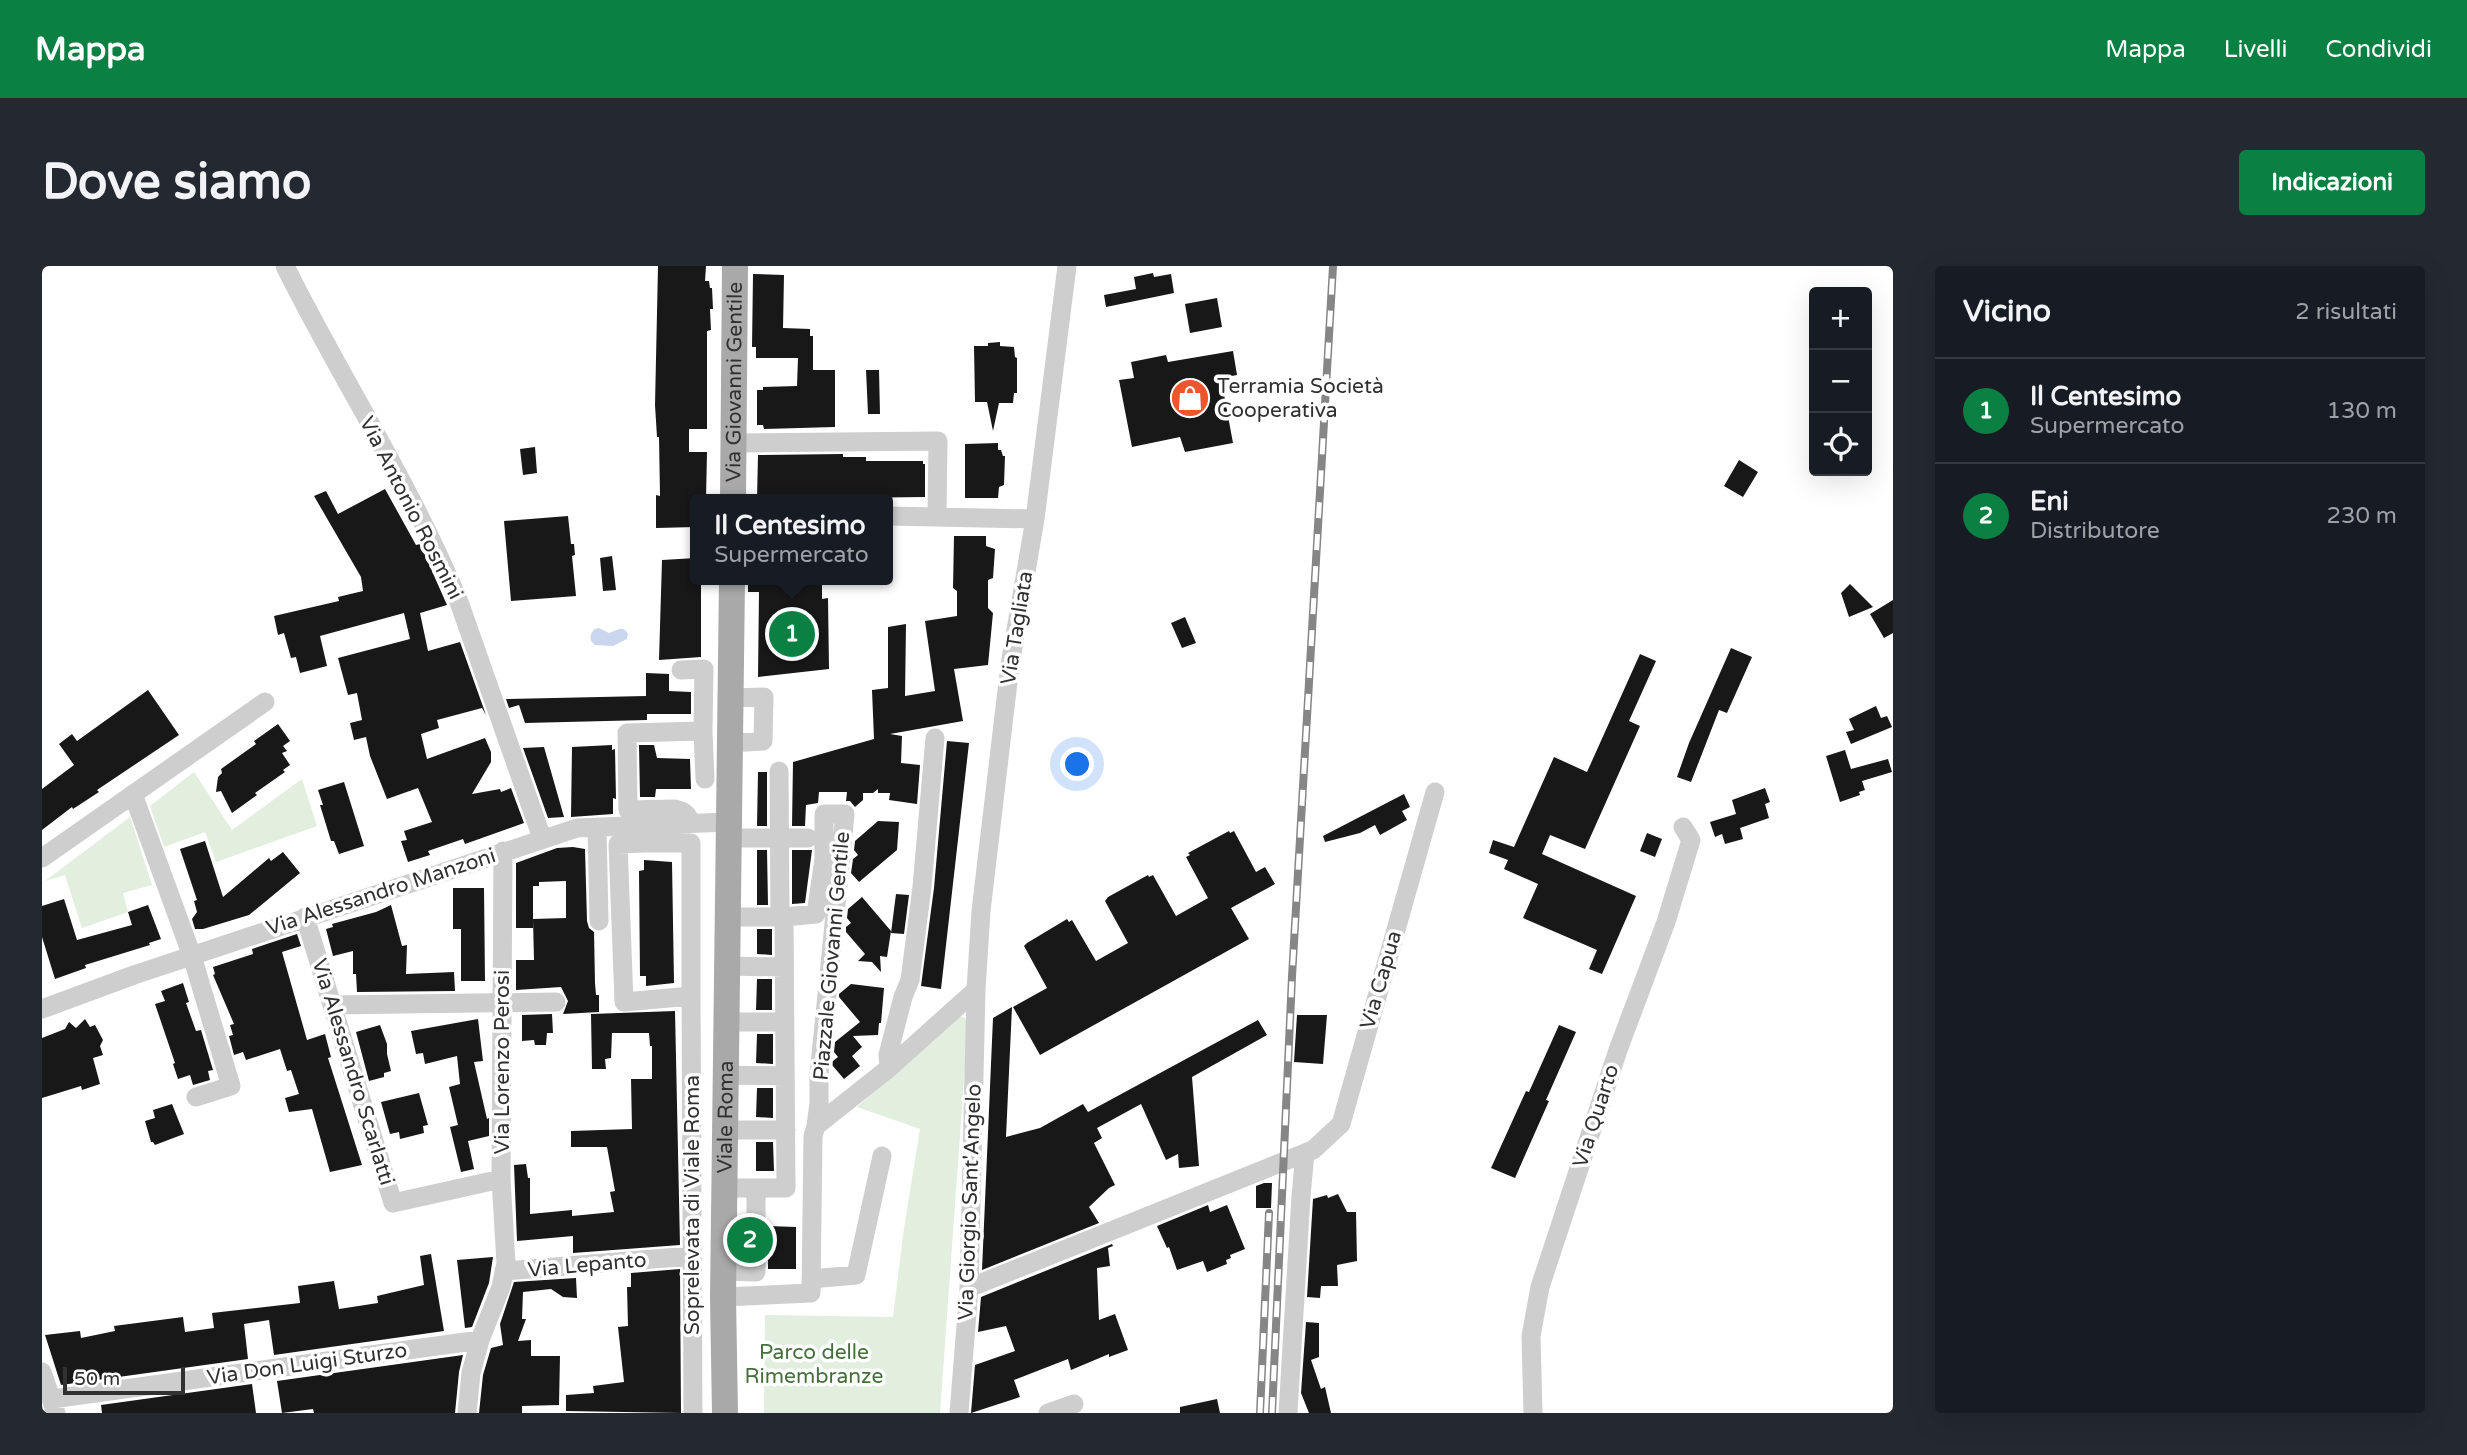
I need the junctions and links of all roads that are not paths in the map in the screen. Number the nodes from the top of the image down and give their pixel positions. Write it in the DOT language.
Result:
graph roads {
  1 [pos="285,266"];
  2 [pos="735,266"];
  3 [pos="1067,266"];
  4 [pos="733,443"];
  5 [pos="733,494"];
  6 [pos="893,516"];
  7 [pos="937,516"];
  8 [pos="1035,519"];
  9 [pos="732,585"];
  10 [pos="681,670"];
  11 [pos="265,702"];
  12 [pos="703,731"];
  13 [pos="935,738"];
  14 [pos="779,771"];
  15 [pos="705,779"];
  16 [pos="1435,792"];
  17 [pos="133,794"];
  18 [pos="691,823"];
  19 [pos="597,827"];
  20 [pos="1683,827"];
  21 [pos="729,830"];
  22 [pos="646,834"];
  23 [pos="542,838"];
  24 [pos="779,838"];
  25 [pos="808,838"];
  26 [pos="503,851"];
  27 [pos="42,858"];
  28 [pos="305,917"];
  29 [pos="727,917"];
  30 [pos="782,917"];
  31 [pos="599,921"];
  32 [pos="192,956"];
  33 [pos="727,967"];
  34 [pos="785,967"];
  35 [pos="976,990"];
  36 [pos="691,996"];
  37 [pos="503,1002"];
  38 [pos="556,1002"];
  39 [pos="332,1005"];
  40 [pos="42,1009"];
  41 [pos="726,1021"];
  42 [pos="785,1022"];
  43 [pos="890,1068"];
  44 [pos="725,1075"];
  45 [pos="785,1076"];
  46 [pos="196,1097"];
  47 [pos="816,1126"];
  48 [pos="725,1130"];
  49 [pos="786,1130"];
  50 [pos="1305,1153"];
  51 [pos="882,1156"];
  52 [pos="501,1179"];
  53 [pos="724,1188"];
  54 [pos="756,1188"];
  55 [pos="691,1256"];
  56 [pos="504,1271"];
  57 [pos="756,1272"];
  58 [pos="811,1279"];
  59 [pos="723,1284"];
  60 [pos="969,1288"];
  61 [pos="755,1295"];
  62 [pos="480,1340"];
  63 [pos="42,1372"];
  64 [pos="1074,1404"];
  65 [pos="54,1406"];
  66 [pos="467,1413"];
  67 [pos="693,1413"];
  68 [pos="725,1413"];
  69 [pos="959,1413"];
  70 [pos="1048,1413"];
  71 [pos="1287,1413"];
  72 [pos="1533,1413"];
  1 -- 23 [label="street, Via Antonio Rosmini"];
  2 -- 4 [label="main road, Via Giovanni Gentile"];
  3 -- 8 [label="street, Via Tagliata"];
  4 -- 5 [label="main road, Via Giovanni Gentile"];
  4 -- 7 [label="street"];
  6 -- 7 [label="street"];
  7 -- 8 [label="street"];
  8 -- 35 [label="street, Via Tagliata"];
  9 -- 21 [label="main road"];
  10 -- 12 [label="street"];
  11 -- 17 [label="street"];
  12 -- 15 [label="street"];
  12 -- 18 [label="street"];
  13 -- 43 [label="street"];
  14 -- 24 [label="street, Piazzale Giovanni Gentile"];
  16 -- 50 [label="street, Via Capua"];
  17 -- 27 [label="street"];
  17 -- 32 [label="street"];
  18 -- 21 [label="street, Via Alessandro Manzoni"];
  18 -- 22 [label="street, Via Alessandro Manzoni"];
  19 -- 22 [label="street, Via Alessandro Manzoni"];
  19 -- 23 [label="street, Via Alessandro Manzoni"];
  19 -- 31 [label="street"];
  20 -- 72 [label="street, Via Quarto"];
  21 -- 24 [label="street, Via Alessandro Manzoni"];
  21 -- 29 [label="main road, Viale Roma"];
  22 -- 36 [label="street, Soprelevata di Viale Roma"];
  22 -- 36 [label="street"];
  23 -- 26 [label="street, Via Alessandro Manzoni"];
  24 -- 25 [label="street, Via Alessandro Manzoni"];
  24 -- 30 [label="street, Piazzale Giovanni Gentile"];
  26 -- 28 [label="street, Via Alessandro Manzoni"];
  26 -- 37 [label="street, Via Lorenzo Perosi"];
  28 -- 32 [label="street, Via Alessandro Manzoni"];
  28 -- 39 [label="street, Via Alessandro Scarlatti"];
  29 -- 30 [label="street, Piazzale Giovanni Gentile"];
  29 -- 33 [label="main road, Viale Roma"];
  30 -- 34 [label="street, Piazzale Giovanni Gentile"];
  30 -- 47 [label="street, Piazzale Giovanni Gentile"];
  32 -- 40 [label="street, Via Alessandro Manzoni"];
  32 -- 46 [label="street"];
  33 -- 34 [label="street"];
  33 -- 41 [label="main road, Viale Roma"];
  34 -- 42 [label="street, Piazzale Giovanni Gentile"];
  35 -- 43 [label="street"];
  35 -- 60 [label="street, Via Giorgio Sant'Angelo"];
  36 -- 55 [label="street, Soprelevata di Viale Roma"];
  37 -- 38 [label="street"];
  37 -- 39 [label="street"];
  37 -- 52 [label="street, Via Lorenzo Perosi"];
  39 -- 52 [label="street, Via Alessandro Scarlatti"];
  41 -- 42 [label="street"];
  41 -- 44 [label="main road, Viale Roma"];
  42 -- 45 [label="street, Piazzale Giovanni Gentile"];
  43 -- 47 [label="street"];
  44 -- 45 [label="street"];
  44 -- 48 [label="main road, Viale Roma"];
  45 -- 49 [label="street, Piazzale Giovanni Gentile"];
  47 -- 58 [label="street"];
  48 -- 49 [label="street"];
  48 -- 53 [label="main road, Viale Roma"];
  49 -- 54 [label="street, Piazzale Giovanni Gentile"];
  50 -- 60 [label="street, Via Capua"];
  50 -- 71 [label="street"];
  51 -- 58 [label="street"];
  52 -- 56 [label="street, Via Lorenzo Perosi"];
  53 -- 54 [label="street, Piazzale Giovanni Gentile"];
  53 -- 59 [label="main road, Viale Roma"];
  54 -- 57 [label="street"];
  55 -- 56 [label="street, Via Lepanto"];
  55 -- 67 [label="street, Soprelevata di Viale Roma"];
  56 -- 62 [label="street, Via Lepanto"];
  57 -- 59 [label="street"];
  57 -- 61 [label="street"];
  58 -- 61 [label="street"];
  59 -- 61 [label="street"];
  59 -- 68 [label="main road, Viale Roma"];
  60 -- 69 [label="street, Via Giorgio Sant'Angelo"];
  62 -- 65 [label="street, Via Don Luigi Sturzo"];
  62 -- 66 [label="street, Via Lepanto"];
  63 -- 65 [label="street"];
  64 -- 70 [label="street"];
}
